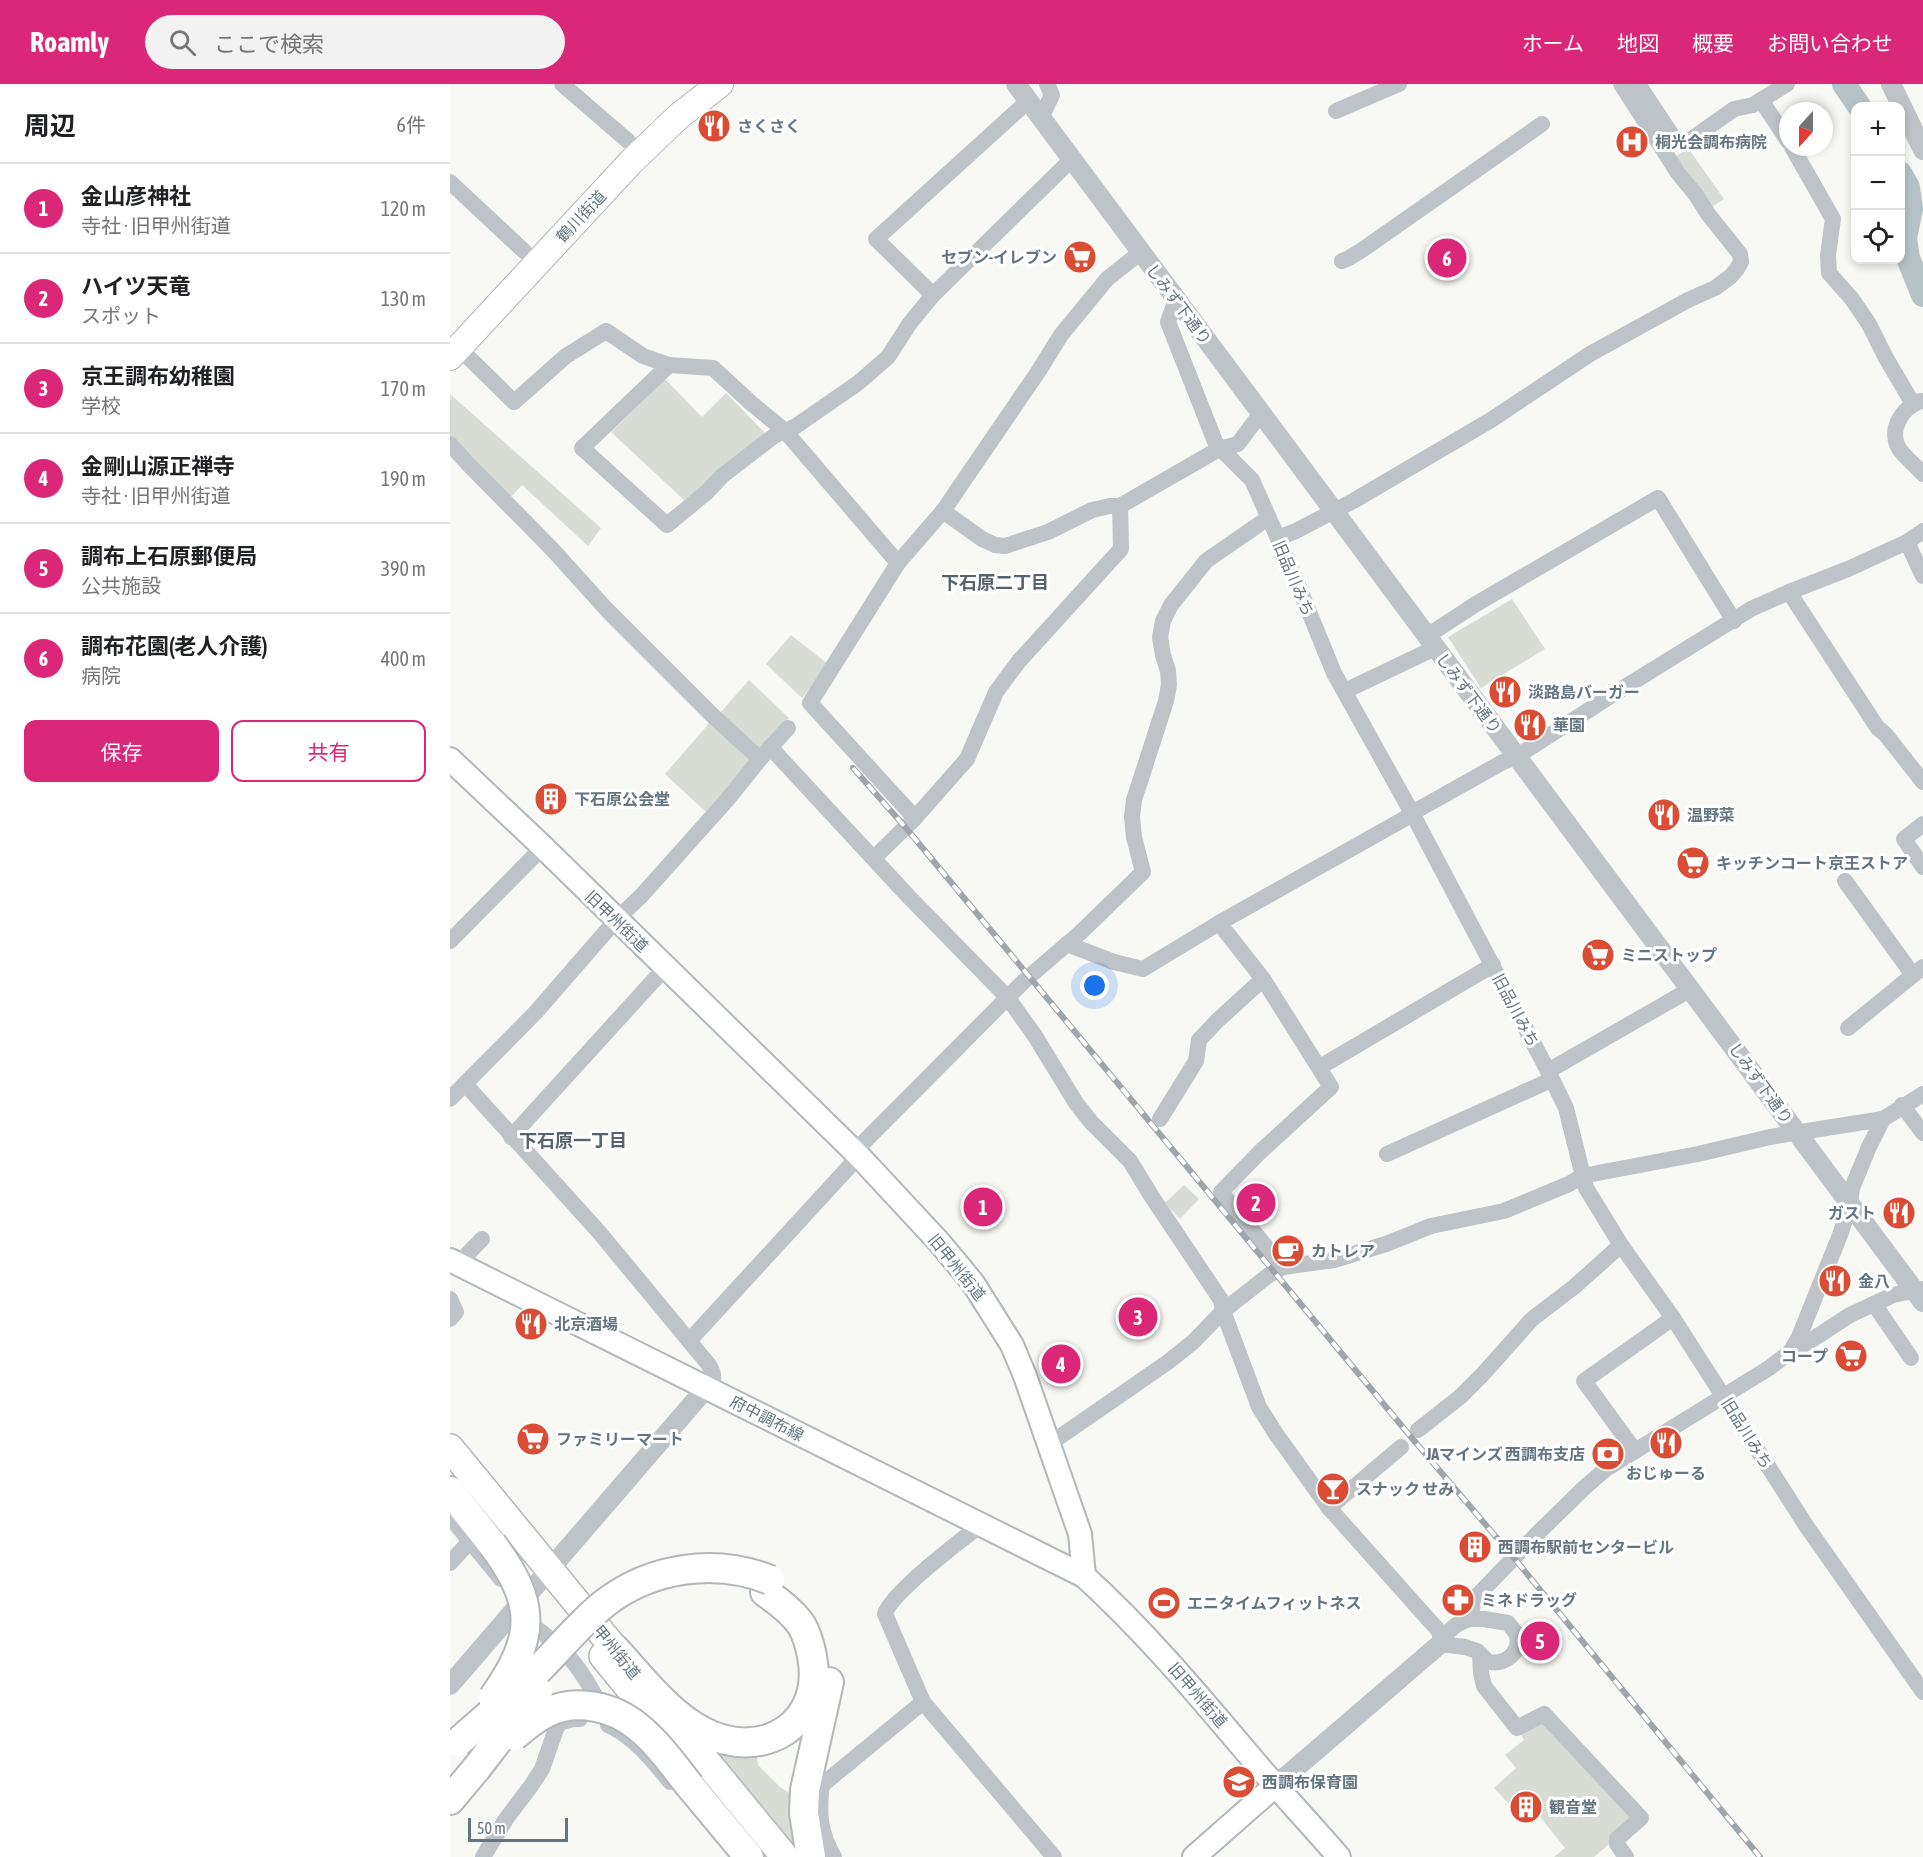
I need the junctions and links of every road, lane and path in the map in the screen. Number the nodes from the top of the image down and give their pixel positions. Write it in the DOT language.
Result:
graph roads {
  1 [pos="562,84"];
  2 [pos="692,84"];
  3 [pos="720,84"];
  4 [pos="1016,84"];
  5 [pos="1047,84"];
  6 [pos="1399,84"];
  7 [pos="1621,84"];
  8 [pos="1638,84"];
  9 [pos="1787,84"];
  10 [pos="1891,84"];
  11 [pos="1761,100"];
  12 [pos="1028,101"];
  13 [pos="1336,111"];
  14 [pos="1916,113"];
  15 [pos="1041,118"];
  16 [pos="1542,124"];
  17 [pos="1779,127"];
  18 [pos="627,141"];
  19 [pos="1923,150"];
  20 [pos="1797,156"];
  21 [pos="1072,159"];
  22 [pos="450,182"];
  23 [pos="525,252"];
  24 [pos="1141,252"];
  25 [pos="1341,261"];
  26 [pos="933,295"];
  27 [pos="1176,299"];
  28 [pos="453,346"];
  29 [pos="669,365"];
  30 [pos="1918,402"];
  31 [pos="1261,413"];
  32 [pos="785,431"];
  33 [pos="450,444"];
  34 [pos="1220,449"];
  35 [pos="1923,474"];
  36 [pos="1120,506"];
  37 [pos="943,511"];
  38 [pos="1334,511"];
  39 [pos="1268,518"];
  40 [pos="1923,531"];
  41 [pos="1278,538"];
  42 [pos="1907,542"];
  43 [pos="898,563"];
  44 [pos="1923,576"];
  45 [pos="1789,592"];
  46 [pos="1734,621"];
  47 [pos="1431,642"];
  48 [pos="1345,691"];
  49 [pos="788,728"];
  50 [pos="765,753"];
  51 [pos="1516,757"];
  52 [pos="450,759"];
  53 [pos="1923,782"];
  54 [pos="1412,813"];
  55 [pos="915,818"];
  56 [pos="1923,824"];
  57 [pos="543,848"];
  58 [pos="874,858"];
  59 [pos="1923,867"];
  60 [pos="1845,881"];
  61 [pos="616,920"];
  62 [pos="1219,923"];
  63 [pos="450,941"];
  64 [pos="1067,944"];
  65 [pos="1492,965"];
  66 [pos="665,968"];
  67 [pos="1918,971"];
  68 [pos="1263,979"];
  69 [pos="1691,989"];
  70 [pos="1008,998"];
  71 [pos="1848,1028"];
  72 [pos="1320,1067"];
  73 [pos="1550,1075"];
  74 [pos="455,1091"];
  75 [pos="1923,1094"];
  76 [pos="1902,1106"];
  77 [pos="1160,1119"];
  78 [pos="1883,1119"];
  79 [pos="1797,1132"];
  80 [pos="1923,1133"];
  81 [pos="511,1137"];
  82 [pos="856,1154"];
  83 [pos="1387,1154"];
  84 [pos="1582,1176"];
  85 [pos="1850,1204"];
  86 [pos="483,1239"];
  87 [pos="1621,1245"];
  88 [pos="454,1262"];
  89 [pos="1283,1267"];
  90 [pos="1920,1294"];
  91 [pos="450,1299"];
  92 [pos="1874,1304"];
  93 [pos="1223,1311"];
  94 [pos="1672,1318"];
  95 [pos="450,1319"];
  96 [pos="688,1341"];
  97 [pos="1790,1353"];
  98 [pos="1911,1358"];
  99 [pos="707,1387"];
  100 [pos="1724,1397"];
  101 [pos="1419,1430"];
  102 [pos="1048,1445"];
  103 [pos="450,1448"];
  104 [pos="1401,1448"];
  105 [pos="1635,1451"];
  106 [pos="450,1468"];
  107 [pos="450,1491"];
  108 [pos="1329,1508"];
  109 [pos="450,1517"];
  110 [pos="981,1525"];
  111 [pos="470,1541"];
  112 [pos="450,1563"];
  113 [pos="545,1574"];
  114 [pos="1084,1576"];
  115 [pos="768,1586"];
  116 [pos="516,1609"];
  117 [pos="1465,1621"];
  118 [pos="1440,1644"];
  119 [pos="1465,1647"];
  120 [pos="614,1648"];
  121 [pos="1480,1655"];
  122 [pos="1917,1671"];
  123 [pos="450,1685"];
  124 [pos="1923,1692"];
  125 [pos="923,1702"];
  126 [pos="617,1729"];
  127 [pos="454,1747"];
  128 [pos="476,1769"];
  129 [pos="1276,1785"];
  130 [pos="450,1800"];
  131 [pos="483,1857"];
  132 [pos="731,1857"];
  133 [pos="749,1857"];
  134 [pos="768,1857"];
  135 [pos="785,1857"];
  136 [pos="811,1857"];
  137 [pos="834,1857"];
  138 [pos="1054,1857"];
  139 [pos="1194,1857"];
  140 [pos="1339,1857"];
  141 [pos="1626,1857"];
  1 -- 18 [label="street"];
  2 -- 18 [label="main road, 鶴川街道"];
  3 -- 28 [label="main road, 鶴川街道"];
  4 -- 12 [label="street, しみず下通り"];
  5 -- 15 [label="street"];
  6 -- 13 [label="street"];
  7 -- 38 [label="street"];
  8 -- 11 [label="street"];
  9 -- 11 [label="street"];
  10 -- 14 [label="street"];
  11 -- 17 [label="street"];
  12 -- 15 [label="street, しみず下通り"];
  12 -- 26 [label="street"];
  14 -- 19 [label="street"];
  15 -- 21 [label="street, しみず下通り"];
  16 -- 25 [label="street"];
  18 -- 23 [label="main road, 鶴川街道"];
  20 -- 30 [label="street"];
  21 -- 24 [label="street, しみず下通り"];
  21 -- 26 [label="street"];
  22 -- 23 [label="street"];
  23 -- 28 [label="main road, 鶴川街道"];
  24 -- 27 [label="street, しみず下通り"];
  24 -- 37 [label="street"];
  26 -- 32 [label="street"];
  27 -- 31 [label="street, しみず下通り"];
  27 -- 34 [label="street, 旧品川みち"];
  28 -- 29 [label="street"];
  29 -- 32 [label="street"];
  29 -- 32 [label="street"];
  30 -- 35 [label="street"];
  31 -- 34 [label="street"];
  31 -- 38 [label="street, しみず下通り"];
  32 -- 43 [label="street"];
  33 -- 50 [label="street"];
  34 -- 36 [label="street"];
  34 -- 39 [label="street, 旧品川みち"];
  36 -- 37 [label="street"];
  36 -- 55 [label="street"];
  37 -- 43 [label="street"];
  38 -- 41 [label="street"];
  38 -- 47 [label="street, しみず下通り"];
  39 -- 41 [label="street, 旧品川みち"];
  39 -- 64 [label="street"];
  40 -- 42 [label="street"];
  41 -- 48 [label="street, 旧品川みち"];
  42 -- 44 [label="street"];
  42 -- 45 [label="street"];
  43 -- 55 [label="street"];
  45 -- 46 [label="street"];
  45 -- 53 [label="street"];
  46 -- 47 [label="street"];
  46 -- 51 [label="street"];
  47 -- 48 [label="street"];
  47 -- 51 [label="street, しみず下通り"];
  48 -- 54 [label="street, 旧品川みち"];
  49 -- 50 [label="street"];
  50 -- 58 [label="street"];
  50 -- 61 [label="street"];
  51 -- 54 [label="street"];
  51 -- 69 [label="street, しみず下通り"];
  52 -- 57 [label="main road, 旧甲州街道"];
  54 -- 62 [label="street"];
  54 -- 65 [label="street, 旧品川みち"];
  55 -- 58 [label="street"];
  56 -- 59 [label="street"];
  57 -- 61 [label="main road, 旧甲州街道"];
  57 -- 63 [label="street"];
  58 -- 70 [label="street"];
  60 -- 67 [label="street"];
  61 -- 66 [label="main road, 旧甲州街道"];
  61 -- 74 [label="street"];
  62 -- 64 [label="street"];
  62 -- 68 [label="street"];
  64 -- 70 [label="street"];
  65 -- 72 [label="street"];
  65 -- 73 [label="street, 旧品川みち"];
  66 -- 81 [label="street"];
  66 -- 82 [label="main road, 旧甲州街道"];
  67 -- 71 [label="street"];
  68 -- 72 [label="street"];
  68 -- 77 [label="street"];
  69 -- 73 [label="street"];
  69 -- 79 [label="street, しみず下通り"];
  70 -- 82 [label="street"];
  70 -- 93 [label="street"];
  72 -- 89 [label="street"];
  73 -- 83 [label="street"];
  73 -- 84 [label="street, 旧品川みち"];
  74 -- 81 [label="street"];
  75 -- 76 [label="street"];
  76 -- 78 [label="street"];
  76 -- 80 [label="street"];
  78 -- 79 [label="street"];
  78 -- 85 [label="street"];
  79 -- 84 [label="street"];
  79 -- 85 [label="street, しみず下通り"];
  81 -- 96 [label="street"];
  82 -- 96 [label="street"];
  82 -- 102 [label="main road, 旧甲州街道"];
  84 -- 87 [label="street, 旧品川みち"];
  84 -- 89 [label="street"];
  85 -- 90 [label="street, しみず下通り"];
  85 -- 97 [label="street"];
  86 -- 88 [label="street"];
  87 -- 94 [label="street, 旧品川みち"];
  87 -- 101 [label="street"];
  88 -- 99 [label="main road, 府中調布線"];
  89 -- 93 [label="street"];
  90 -- 92 [label="street"];
  91 -- 95 [label="street"];
  92 -- 97 [label="street"];
  92 -- 98 [label="street"];
  93 -- 102 [label="street"];
  93 -- 108 [label="street"];
  94 -- 100 [label="street, 旧品川みち"];
  94 -- 105 [label="street"];
  96 -- 99 [label="street"];
  97 -- 100 [label="street"];
  99 -- 110 [label="main road, 府中調布線"];
  99 -- 113 [label="street"];
  100 -- 105 [label="street"];
  100 -- 122 [label="street, 旧品川みち"];
  102 -- 114 [label="main road, 旧甲州街道"];
  103 -- 113 [label="highway, 甲州街道"];
  104 -- 108 [label="street"];
  105 -- 117 [label="street"];
  106 -- 113 [label="highway, 甲州街道"];
  107 -- 127 [label="highway, bridge"];
  108 -- 118 [label="street"];
  109 -- 111 [label="street"];
  110 -- 114 [label="main road, 府中調布線"];
  110 -- 125 [label="street"];
  111 -- 112 [label="street"];
  111 -- 116 [label="street"];
  113 -- 116 [label="street"];
  113 -- 120 [label="highway, 甲州街道"];
  113 -- 134 [label="highway, 甲州街道"];
  114 -- 129 [label="main road, 旧甲州街道"];
  115 -- 120 [label="highway"];
  115 -- 127 [label="highway, bridge"];
  115 -- 128 [label="highway, bridge"];
  115 -- 136 [label="highway"];
  116 -- 123 [label="street"];
  116 -- 126 [label="street"];
  117 -- 118 [label="street"];
  117 -- 119 [label="street"];
  117 -- 121 [label="street"];
  118 -- 119 [label="street"];
  118 -- 129 [label="street"];
  119 -- 121 [label="street"];
  120 -- 135 [label="highway, 甲州街道"];
  121 -- 141 [label="street"];
  122 -- 124 [label="street, 旧品川みち"];
  125 -- 137 [label="street"];
  125 -- 138 [label="street"];
  126 -- 131 [label="street"];
  126 -- 132 [label="street"];
  128 -- 130 [label="highway"];
  128 -- 133 [label="highway, bridge"];
  129 -- 139 [label="main road"];
  129 -- 140 [label="main road, 旧甲州街道"];
}
